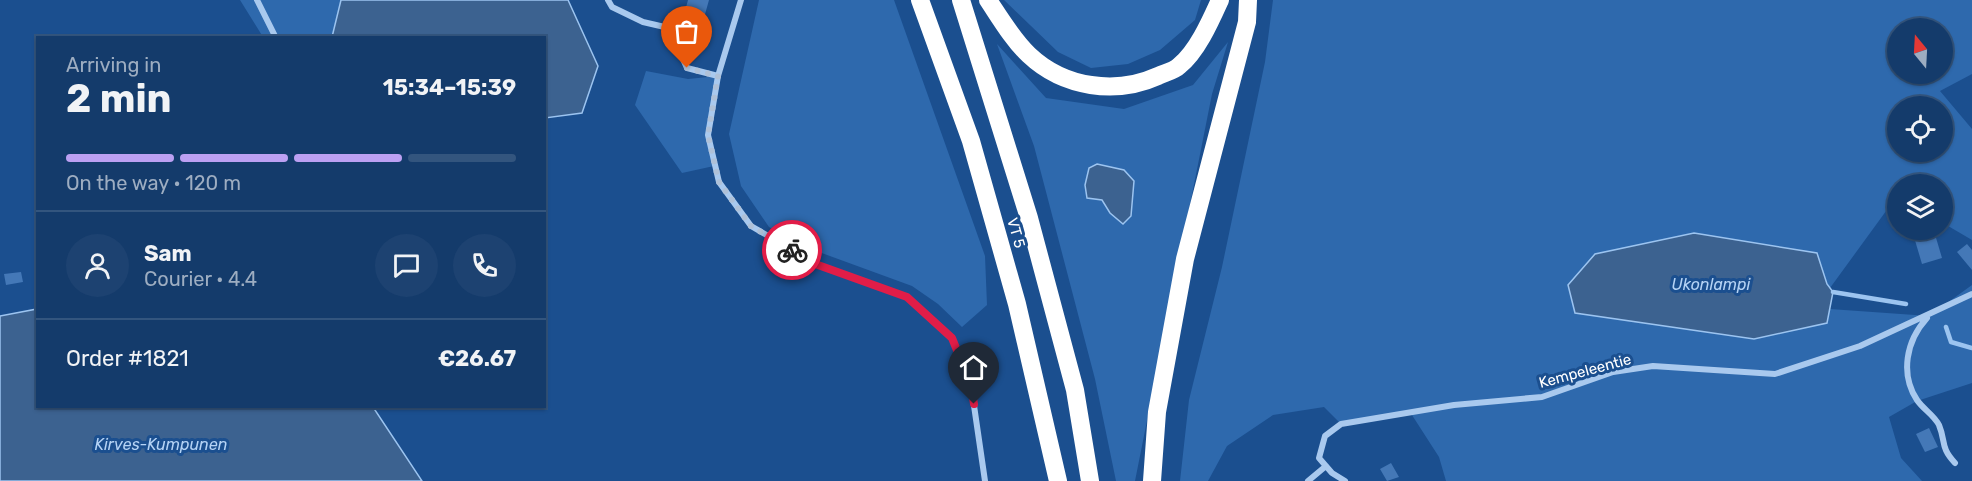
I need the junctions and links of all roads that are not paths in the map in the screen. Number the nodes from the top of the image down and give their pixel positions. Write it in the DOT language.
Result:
graph roads {
  1 [pos="257,0"];
  2 [pos="609,0"];
  3 [pos="741,0"];
  4 [pos="920,0"];
  5 [pos="961,0"];
  6 [pos="988,0"];
  7 [pos="1220,0"];
  8 [pos="1248,0"];
  9 [pos="275,36"];
  10 [pos="718,76"];
  11 [pos="1972,294"];
  12 [pos="1929,316"];
  13 [pos="1955,463"];
  14 [pos="1326,466"];
  15 [pos="985,481"];
  16 [pos="1058,481"];
  17 [pos="1090,481"];
  18 [pos="1152,481"];
  19 [pos="1308,481"];
  20 [pos="1345,481"];
  1 -- 9 [label="street"];
  2 -- 10 [label="street"];
  3 -- 10 [label="street"];
  4 -- 16 [label="highway, VT 5"];
  5 -- 17 [label="highway, VT 5"];
  6 -- 7 [label="highway"];
  8 -- 18 [label="highway"];
  10 -- 15 [label="street"];
  11 -- 12 [label="street, Kempeleentie"];
  12 -- 13 [label="street"];
  12 -- 14 [label="street, Kempeleentie"];
  14 -- 19 [label="street"];
  14 -- 20 [label="street"];
}
